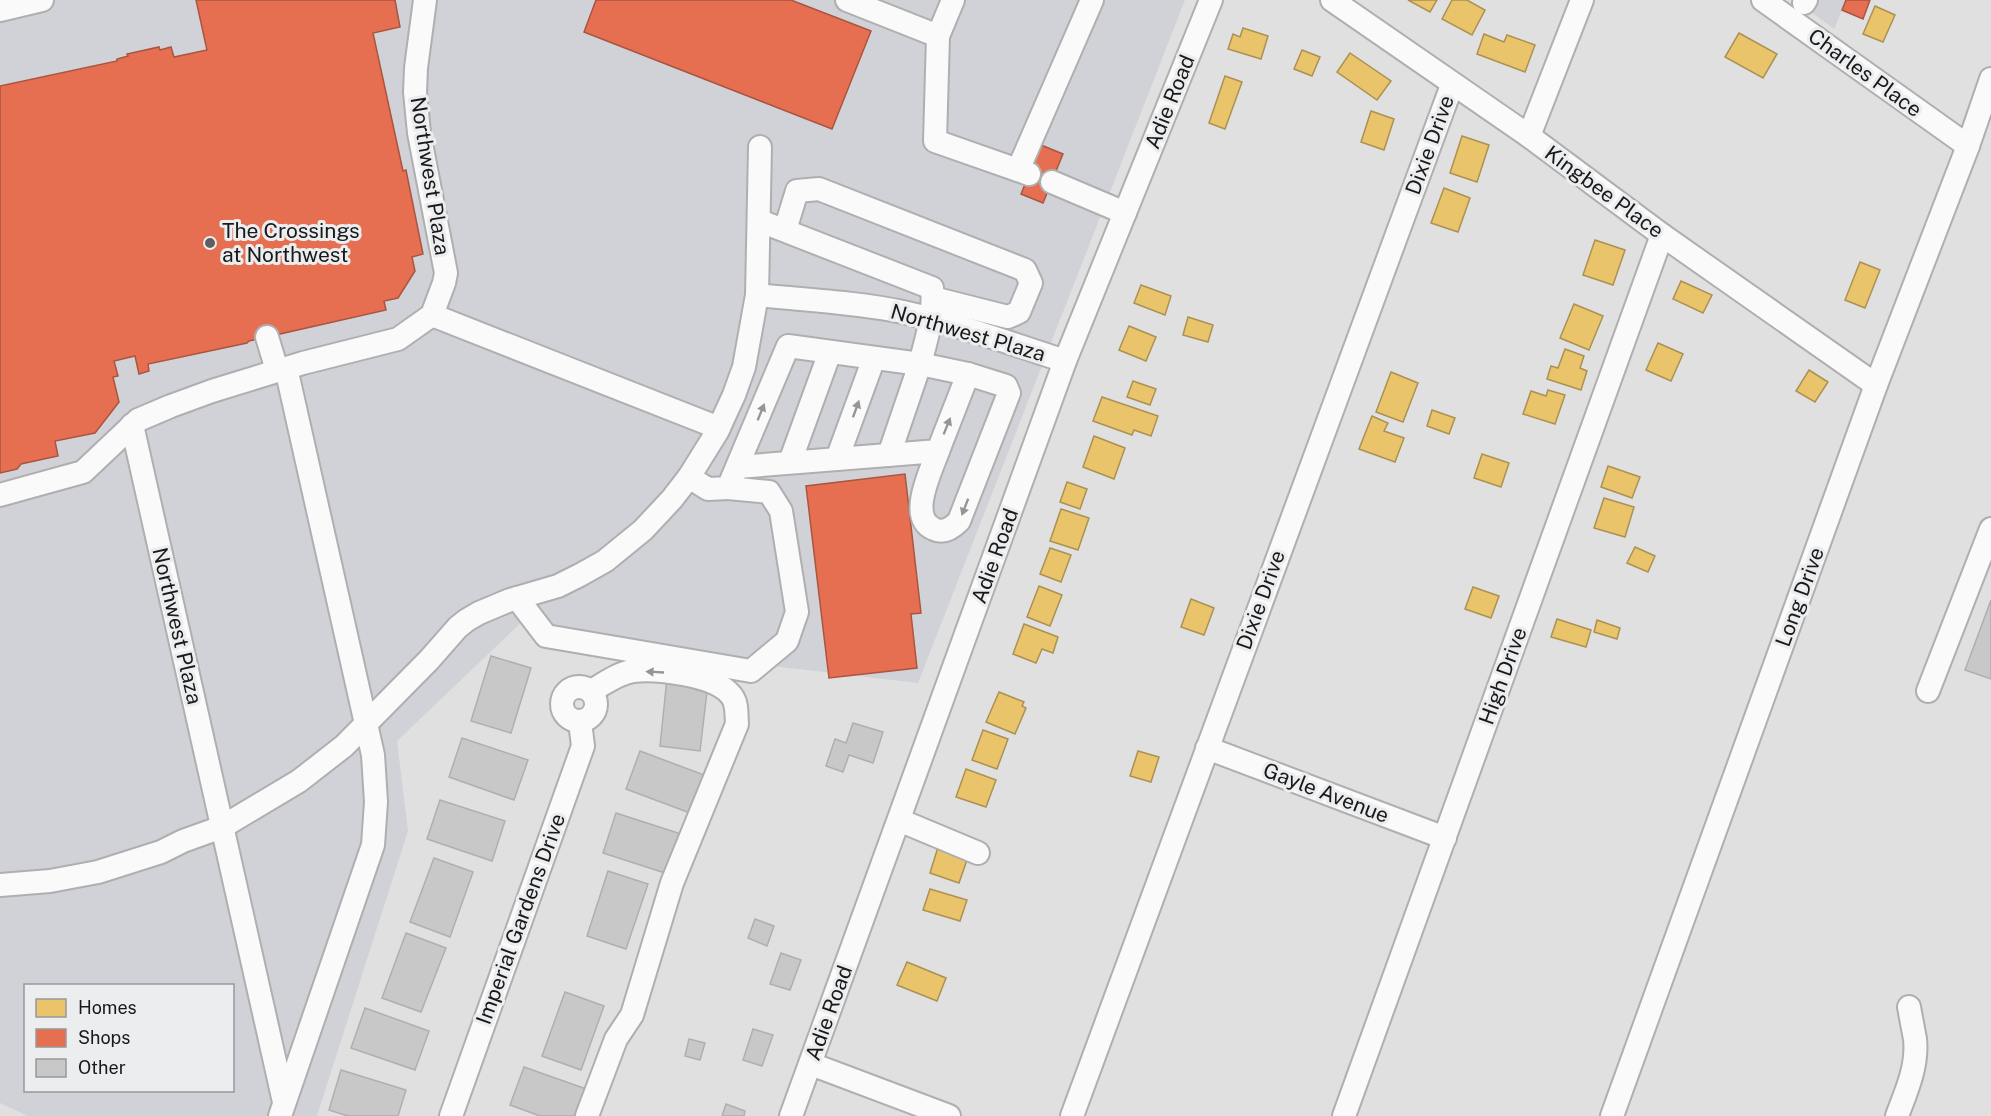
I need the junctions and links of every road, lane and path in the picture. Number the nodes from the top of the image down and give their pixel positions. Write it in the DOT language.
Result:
graph roads {
  1 [pos="42,0"];
  2 [pos="425,0"];
  3 [pos="847,0"];
  4 [pos="952,0"];
  5 [pos="1211,0"];
  6 [pos="1582,0"];
  7 [pos="1763,0"];
  8 [pos="1084,2"];
  9 [pos="1341,2"];
  10 [pos="0,10"];
  11 [pos="938,36"];
  12 [pos="1991,79"];
  13 [pos="1452,85"];
  14 [pos="1528,136"];
  15 [pos="1968,146"];
  16 [pos="760,147"];
  17 [pos="1052,182"];
  18 [pos="1125,213"];
  19 [pos="760,221"];
  20 [pos="785,230"];
  21 [pos="1662,235"];
  22 [pos="757,296"];
  23 [pos="932,308"];
  24 [pos="432,315"];
  25 [pos="267,337"];
  26 [pos="830,352"];
  27 [pos="874,358"];
  28 [pos="1065,361"];
  29 [pos="920,364"];
  30 [pos="282,369"];
  31 [pos="968,374"];
  32 [pos="1876,386"];
  33 [pos="132,425"];
  34 [pos="719,428"];
  35 [pos="938,451"];
  36 [pos="889,455"];
  37 [pos="837,459"];
  38 [pos="790,462"];
  39 [pos="738,467"];
  40 [pos="689,477"];
  41 [pos="728,488"];
  42 [pos="0,495"];
  43 [pos="1991,529"];
  44 [pos="517,598"];
  45 [pos="1928,691"];
  46 [pos="366,724"];
  47 [pos="1207,748"];
  48 [pos="899,820"];
  49 [pos="222,827"];
  50 [pos="1445,838"];
  51 [pos="978,853"];
  52 [pos="0,885"];
  53 [pos="1909,1007"];
  54 [pos="811,1064"];
  55 [pos="282,1109"];
  56 [pos="451,1116"];
  57 [pos="587,1116"];
  58 [pos="791,1116"];
  59 [pos="949,1116"];
  60 [pos="1072,1116"];
  61 [pos="1344,1116"];
  62 [pos="1611,1116"];
  63 [pos="1897,1116"];
  1 -- 10 [label="street"];
  2 -- 24 [label="street, Northwest Plaza"];
  3 -- 11 [label="street"];
  4 -- 11 [label="street"];
  5 -- 18 [label="street, Adie Road"];
  6 -- 14 [label="street"];
  7 -- 15 [label="street, Charles Place"];
  8 -- 11 [label="street"];
  9 -- 13 [label="street, Kingbee Place"];
  12 -- 15 [label="street, Long Drive"];
  13 -- 14 [label="street, Kingbee Place"];
  13 -- 47 [label="street, Dixie Drive"];
  14 -- 21 [label="street, Kingbee Place"];
  15 -- 32 [label="street, Long Drive"];
  16 -- 19 [label="street"];
  17 -- 18 [label="street"];
  18 -- 28 [label="street, Adie Road"];
  19 -- 20 [label="street"];
  19 -- 22 [label="street"];
  20 -- 23 [label="street"];
  20 -- 23 [label="street"];
  21 -- 32 [label="street, Kingbee Place"];
  21 -- 50 [label="street, High Drive"];
  22 -- 23 [label="street, Northwest Plaza"];
  22 -- 34 [label="street"];
  23 -- 28 [label="street, Northwest Plaza"];
  23 -- 29 [label="street"];
  24 -- 30 [label="street"];
  24 -- 34 [label="street"];
  25 -- 30 [label="street, Northwest Plaza"];
  26 -- 27 [label="street"];
  26 -- 38 [label="street"];
  39 -- 26 [label="street, one-way"];
  27 -- 29 [label="street"];
  37 -- 27 [label="street, one-way"];
  28 -- 48 [label="street, Adie Road"];
  29 -- 31 [label="street"];
  29 -- 36 [label="street"];
  30 -- 33 [label="street"];
  30 -- 46 [label="street, Northwest Plaza"];
  35 -- 31 [label="street, one-way"];
  31 -- 35 [label="street, one-way"];
  32 -- 62 [label="street, Long Drive"];
  33 -- 42 [label="street"];
  33 -- 49 [label="street, Northwest Plaza"];
  34 -- 40 [label="street"];
  35 -- 36 [label="street"];
  36 -- 37 [label="street"];
  37 -- 38 [label="street"];
  38 -- 39 [label="street"];
  39 -- 41 [label="street"];
  40 -- 41 [label="street"];
  40 -- 44 [label="street"];
  41 -- 44 [label="street"];
  43 -- 45 [label="street"];
  44 -- 46 [label="street"];
  46 -- 49 [label="street"];
  46 -- 55 [label="street, Northwest Plaza"];
  47 -- 50 [label="street, Gayle Avenue"];
  47 -- 60 [label="street, Dixie Drive"];
  48 -- 51 [label="street"];
  48 -- 54 [label="street, Adie Road"];
  49 -- 52 [label="street"];
  49 -- 55 [label="street, Northwest Plaza"];
  50 -- 61 [label="street, High Drive"];
  53 -- 63 [label="street"];
  54 -- 58 [label="street, Adie Road"];
  54 -- 59 [label="street"];
  57 -- 56 [label="street, Imperial Gardens Drive, one-way"];
}
